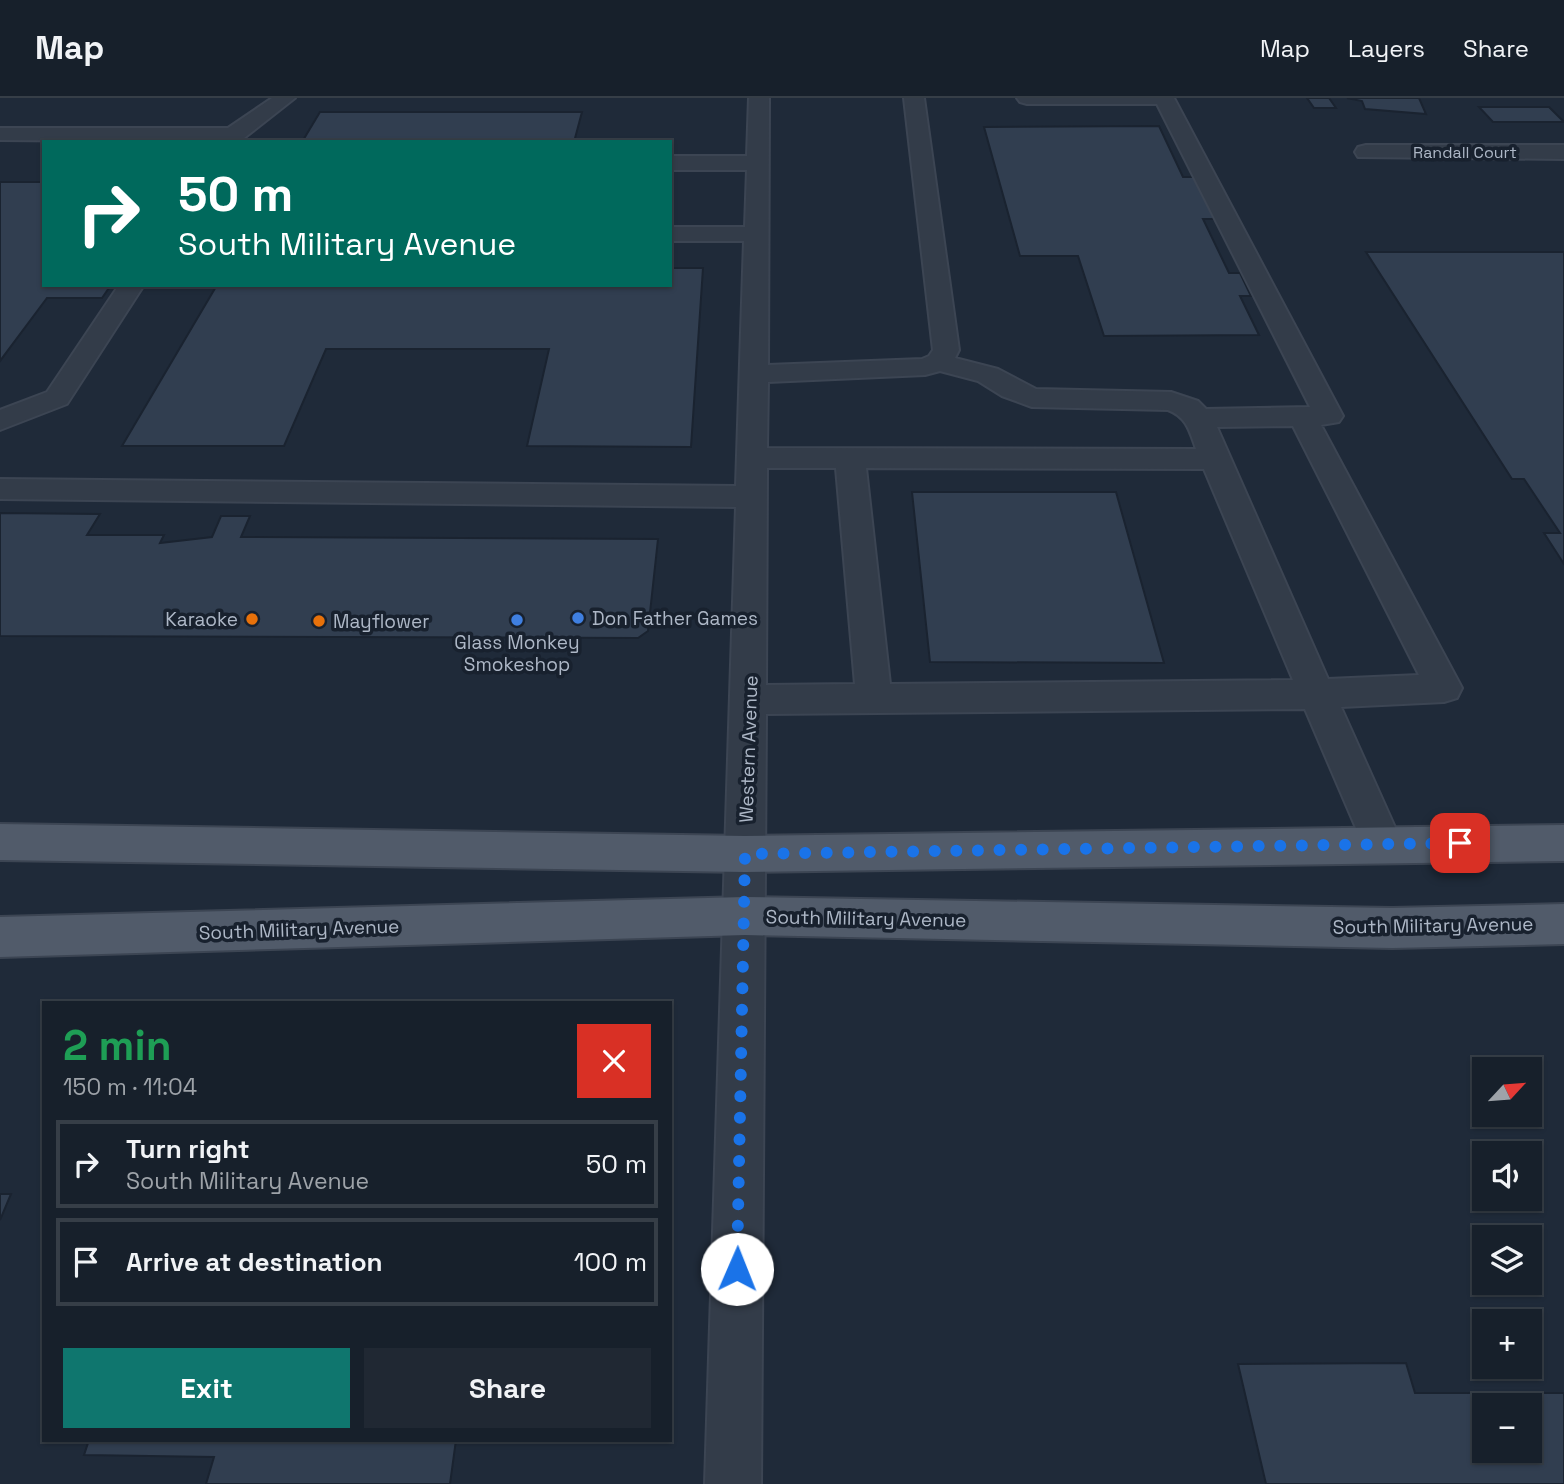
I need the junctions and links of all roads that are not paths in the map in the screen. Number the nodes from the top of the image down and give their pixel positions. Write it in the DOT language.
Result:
graph roads {
  1 [pos="285,98"];
  2 [pos="760,98"];
  3 [pos="914,98"];
  4 [pos="1027,98"];
  5 [pos="1165,99"];
  6 [pos="0,134"];
  7 [pos="230,138"];
  8 [pos="0,150"];
  9 [pos="42,150"];
  10 [pos="1366,152"];
  11 [pos="1564,152"];
  12 [pos="672,163"];
  13 [pos="759,163"];
  14 [pos="672,234"];
  15 [pos="758,234"];
  16 [pos="131,287"];
  17 [pos="939,362"];
  18 [pos="756,373"];
  19 [pos="1302,416"];
  20 [pos="1199,418"];
  21 [pos="0,421"];
  22 [pos="754,458"];
  23 [pos="849,458"];
  24 [pos="1215,459"];
  25 [pos="0,489"];
  26 [pos="754,497"];
  27 [pos="1317,694"];
  28 [pos="874,698"];
  29 [pos="749,700"];
  30 [pos="0,842"];
  31 [pos="1564,843"];
  32 [pos="1382,844"];
  33 [pos="745,854"];
  34 [pos="745,916"];
  35 [pos="1564,923"];
  36 [pos="0,937"];
  37 [pos="733,1484"];
  1 -- 7 [label="street"];
  2 -- 13 [label="street, Western Avenue"];
  3 -- 17 [label="street"];
  4 -- 5 [label="street"];
  5 -- 19 [label="street"];
  6 -- 7 [label="street"];
  8 -- 9 [label="street"];
  10 -- 11 [label="street, Randall Court"];
  12 -- 13 [label="street"];
  13 -- 15 [label="street, Western Avenue"];
  14 -- 15 [label="street"];
  15 -- 18 [label="street, Western Avenue"];
  16 -- 21 [label="street"];
  17 -- 18 [label="street"];
  17 -- 20 [label="street"];
  18 -- 22 [label="street, Western Avenue"];
  19 -- 20 [label="street"];
  19 -- 27 [label="street"];
  20 -- 24 [label="street"];
  22 -- 23 [label="street"];
  22 -- 26 [label="street, Western Avenue"];
  23 -- 24 [label="street"];
  23 -- 28 [label="street"];
  24 -- 27 [label="street"];
  25 -- 26 [label="street"];
  26 -- 29 [label="street, Western Avenue"];
  27 -- 28 [label="street"];
  27 -- 32 [label="street"];
  28 -- 29 [label="street"];
  29 -- 33 [label="street, Western Avenue"];
  30 -- 33 [label="main road"];
  31 -- 32 [label="main road"];
  32 -- 33 [label="main road"];
  33 -- 34 [label="street, Western Avenue"];
  34 -- 35 [label="main road, South Military Avenue"];
  34 -- 36 [label="main road, South Military Avenue"];
  34 -- 37 [label="street, Western Avenue"];
}
